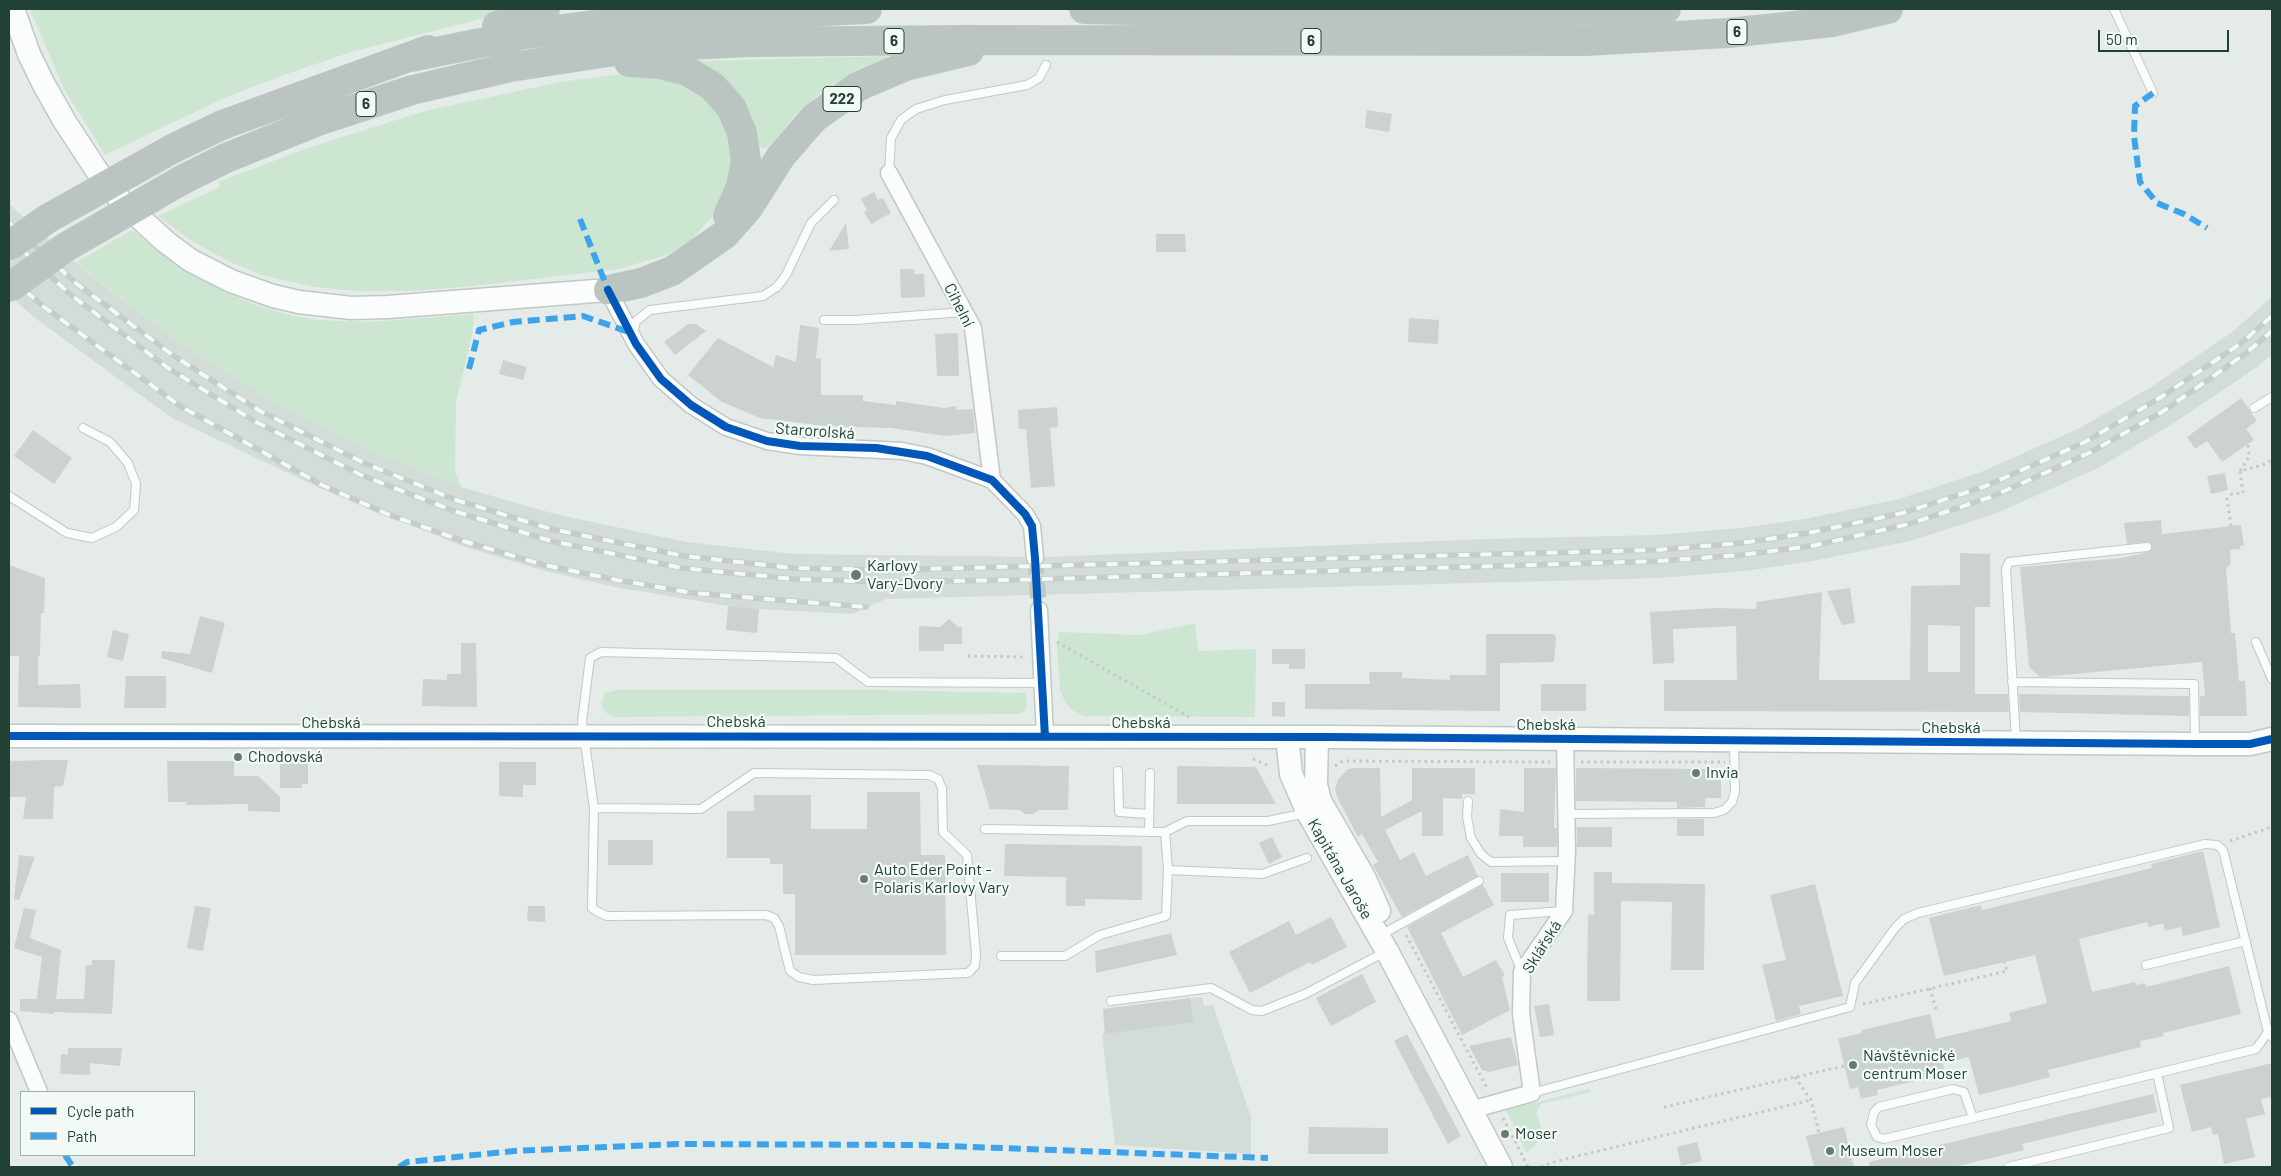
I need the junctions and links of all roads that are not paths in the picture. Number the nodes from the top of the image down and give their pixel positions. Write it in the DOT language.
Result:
graph roads {
  1 [pos="13,9"];
  2 [pos="545,9"];
  3 [pos="867,9"];
  4 [pos="1084,9"];
  5 [pos="1666,9"];
  6 [pos="1888,9"];
  7 [pos="2115,11"];
  8 [pos="1041,53"];
  9 [pos="410,57"];
  10 [pos="560,59"];
  11 [pos="2153,93"];
  12 [pos="889,173"];
  13 [pos="834,200"];
  14 [pos="9,246"];
  15 [pos="704,248"];
  16 [pos="9,288"];
  17 [pos="608,290"];
  18 [pos="964,312"];
  19 [pos="824,320"];
  20 [pos="632,337"];
  21 [pos="2272,397"];
  22 [pos="2254,408"];
  23 [pos="83,428"];
  24 [pos="992,480"];
  25 [pos="9,496"];
  26 [pos="2147,547"];
  27 [pos="1036,558"];
  28 [pos="1039,610"];
  29 [pos="2256,642"];
  30 [pos="2272,679"];
  31 [pos="2012,682"];
  32 [pos="1042,683"];
  33 [pos="9,736"];
  34 [pos="586,737"];
  35 [pos="1045,737"];
  36 [pos="1287,737"];
  37 [pos="1317,738"];
  38 [pos="1565,739"];
  39 [pos="2272,739"];
  40 [pos="1734,741"];
  41 [pos="2016,742"];
  42 [pos="2195,744"];
  43 [pos="1118,771"];
  44 [pos="1150,773"];
  45 [pos="1468,801"];
  46 [pos="594,808"];
  47 [pos="1308,813"];
  48 [pos="1149,814"];
  49 [pos="1566,814"];
  50 [pos="985,829"];
  51 [pos="1148,832"];
  52 [pos="1165,832"];
  53 [pos="1567,856"];
  54 [pos="1307,858"];
  55 [pos="1168,870"];
  56 [pos="1479,881"];
  57 [pos="1564,911"];
  58 [pos="1392,935"];
  59 [pos="2246,941"];
  60 [pos="1001,956"];
  61 [pos="2146,965"];
  62 [pos="1522,972"];
  63 [pos="1111,1001"];
  64 [pos="9,1020"];
  65 [pos="2270,1035"];
  66 [pos="2157,1073"];
  67 [pos="39,1091"];
  68 [pos="1532,1093"];
  69 [pos="1471,1110"];
  70 [pos="1973,1118"];
  71 [pos="1501,1167"];
  72 [pos="2008,1167"];
  1 -- 17 [label="street, 222"];
  2 -- 9 [label="highway"];
  3 -- 9 [label="highway, 6"];
  4 -- 5 [label="highway, 6"];
  6 -- 8 [label="highway, 6"];
  7 -- 11 [label="lane"];
  8 -- 10 [label="highway, 6"];
  8 -- 12 [label="lane"];
  8 -- 15 [label="highway, 222"];
  9 -- 14 [label="highway, 6, bridge"];
  10 -- 15 [label="highway"];
  10 -- 16 [label="highway, 6, bridge"];
  12 -- 18 [label="street, Cihelní"];
  13 -- 20 [label="lane"];
  15 -- 17 [label="highway, 222"];
  17 -- 20 [label="street, Starorolská"];
  18 -- 19 [label="lane"];
  18 -- 24 [label="street, Cihelní"];
  20 -- 24 [label="street, Starorolská"];
  21 -- 22 [label="lane"];
  23 -- 25 [label="lane"];
  24 -- 27 [label="street, Starorolská"];
  26 -- 31 [label="lane"];
  28 -- 32 [label="street"];
  29 -- 30 [label="lane"];
  31 -- 41 [label="lane"];
  31 -- 42 [label="lane"];
  32 -- 34 [label="lane"];
  32 -- 35 [label="street"];
  33 -- 34 [label="street, Chebská"];
  34 -- 35 [label="street, Chebská"];
  34 -- 46 [label="lane"];
  35 -- 36 [label="street, Chebská"];
  36 -- 37 [label="street, Chebská"];
  36 -- 47 [label="street, Kapitána Jaroše"];
  37 -- 38 [label="street, Chebská"];
  37 -- 58 [label="street, Kapitána Jaroše"];
  38 -- 40 [label="street, Chebská"];
  38 -- 49 [label="street, Sklářská"];
  39 -- 42 [label="street, Chebská"];
  40 -- 41 [label="street, Chebská"];
  40 -- 49 [label="lane"];
  41 -- 42 [label="street, Chebská"];
  43 -- 48 [label="lane"];
  44 -- 48 [label="lane"];
  45 -- 53 [label="lane"];
  46 -- 46 [label="lane"];
  47 -- 52 [label="lane"];
  47 -- 58 [label="street, Kapitána Jaroše"];
  48 -- 51 [label="lane"];
  49 -- 53 [label="street, Sklářská"];
  50 -- 51 [label="lane"];
  51 -- 52 [label="lane"];
  52 -- 55 [label="lane"];
  53 -- 57 [label="street, Sklářská"];
  54 -- 55 [label="lane"];
  55 -- 60 [label="lane"];
  56 -- 58 [label="lane"];
  57 -- 62 [label="street, Sklářská"];
  57 -- 62 [label="lane"];
  58 -- 63 [label="lane"];
  58 -- 69 [label="street, Kapitána Jaroše"];
  59 -- 61 [label="lane"];
  59 -- 65 [label="lane"];
  59 -- 68 [label="lane"];
  62 -- 68 [label="street, Sklářská"];
  64 -- 67 [label="street"];
  65 -- 66 [label="lane"];
  66 -- 70 [label="lane"];
  66 -- 72 [label="lane"];
  68 -- 69 [label="street"];
  69 -- 71 [label="street, Kapitána Jaroše"];
  70 -- 70 [label="lane"];
}
